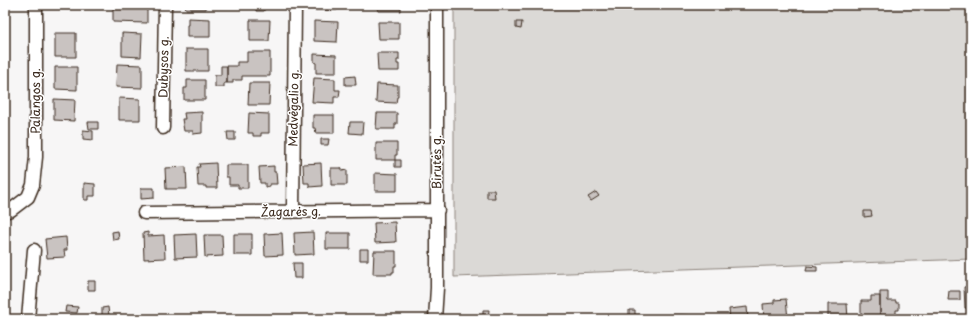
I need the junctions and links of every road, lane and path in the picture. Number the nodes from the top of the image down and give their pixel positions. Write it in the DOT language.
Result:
graph roads {
  1 [pos="36,5"];
  2 [pos="165,5"];
  3 [pos="295,5"];
  4 [pos="437,5"];
  5 [pos="163,128"];
  6 [pos="438,210"];
  7 [pos="5,212"];
  8 [pos="293,212"];
  9 [pos="144,213"];
  10 [pos="34,250"];
  11 [pos="28,319"];
  12 [pos="435,319"];
  1 -- 7 [label="street, Palangos g."];
  2 -- 5 [label="street, Dubysos g."];
  3 -- 8 [label="street, Medvėgalio g."];
  4 -- 6 [label="street, Birutės g."];
  6 -- 8 [label="street, Žagarės g."];
  6 -- 12 [label="street, Birutės g."];
  8 -- 9 [label="street, Žagarės g."];
  10 -- 11 [label="street"];
}
